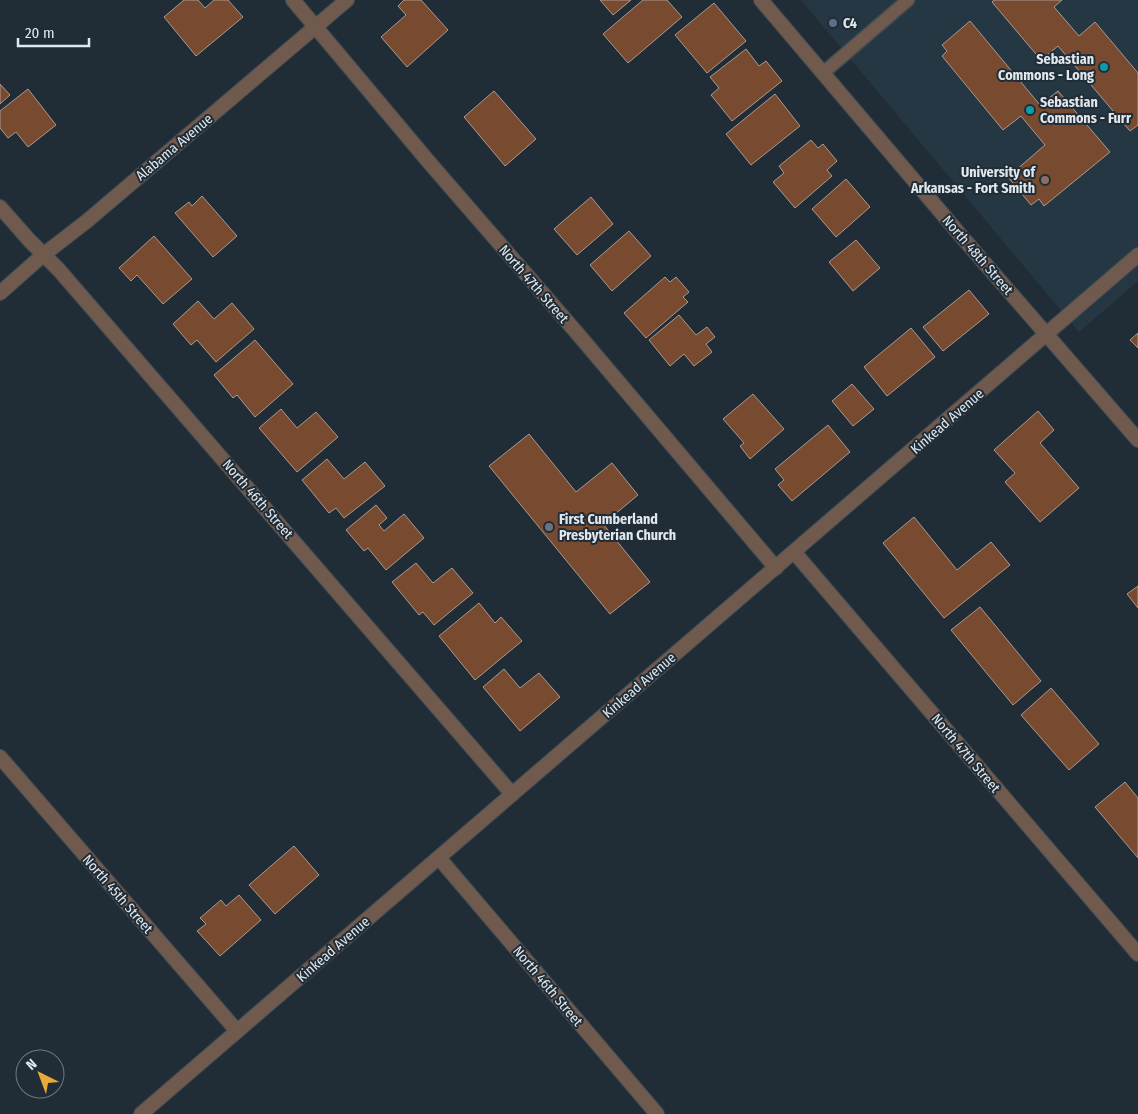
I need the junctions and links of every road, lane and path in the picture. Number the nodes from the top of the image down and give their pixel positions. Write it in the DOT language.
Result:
graph roads {
  1 [pos="294,0"];
  2 [pos="347,0"];
  3 [pos="761,0"];
  4 [pos="908,0"];
  5 [pos="316,26"];
  6 [pos="823,73"];
  7 [pos="0,207"];
  8 [pos="44,254"];
  9 [pos="1138,255"];
  10 [pos="0,292"];
  11 [pos="1047,335"];
  12 [pos="1138,440"];
  13 [pos="794,552"];
  14 [pos="776,568"];
  15 [pos="0,757"];
  16 [pos="512,794"];
  17 [pos="439,858"];
  18 [pos="1138,954"];
  19 [pos="237,1031"];
  20 [pos="141,1114"];
  21 [pos="657,1114"];
  1 -- 5 [label="street, North 47th Street"];
  2 -- 5 [label="street, Alabama Avenue"];
  3 -- 6 [label="street, North 48th Street"];
  4 -- 6 [label="lane"];
  5 -- 8 [label="street, Alabama Avenue"];
  5 -- 14 [label="street, North 47th Street"];
  6 -- 11 [label="street, North 48th Street"];
  7 -- 8 [label="street, North 46th Street"];
  8 -- 10 [label="street, Alabama Avenue"];
  8 -- 16 [label="street, North 46th Street"];
  9 -- 11 [label="street, Kinkead Avenue"];
  11 -- 12 [label="street, North 48th Street"];
  11 -- 13 [label="street, Kinkead Avenue"];
  13 -- 14 [label="street, Kinkead Avenue"];
  13 -- 18 [label="street, North 47th Street"];
  14 -- 16 [label="street, Kinkead Avenue"];
  15 -- 19 [label="street, North 45th Street"];
  16 -- 17 [label="street, Kinkead Avenue"];
  17 -- 19 [label="street, Kinkead Avenue"];
  17 -- 21 [label="street, North 46th Street"];
  19 -- 20 [label="street, Kinkead Avenue"];
}
